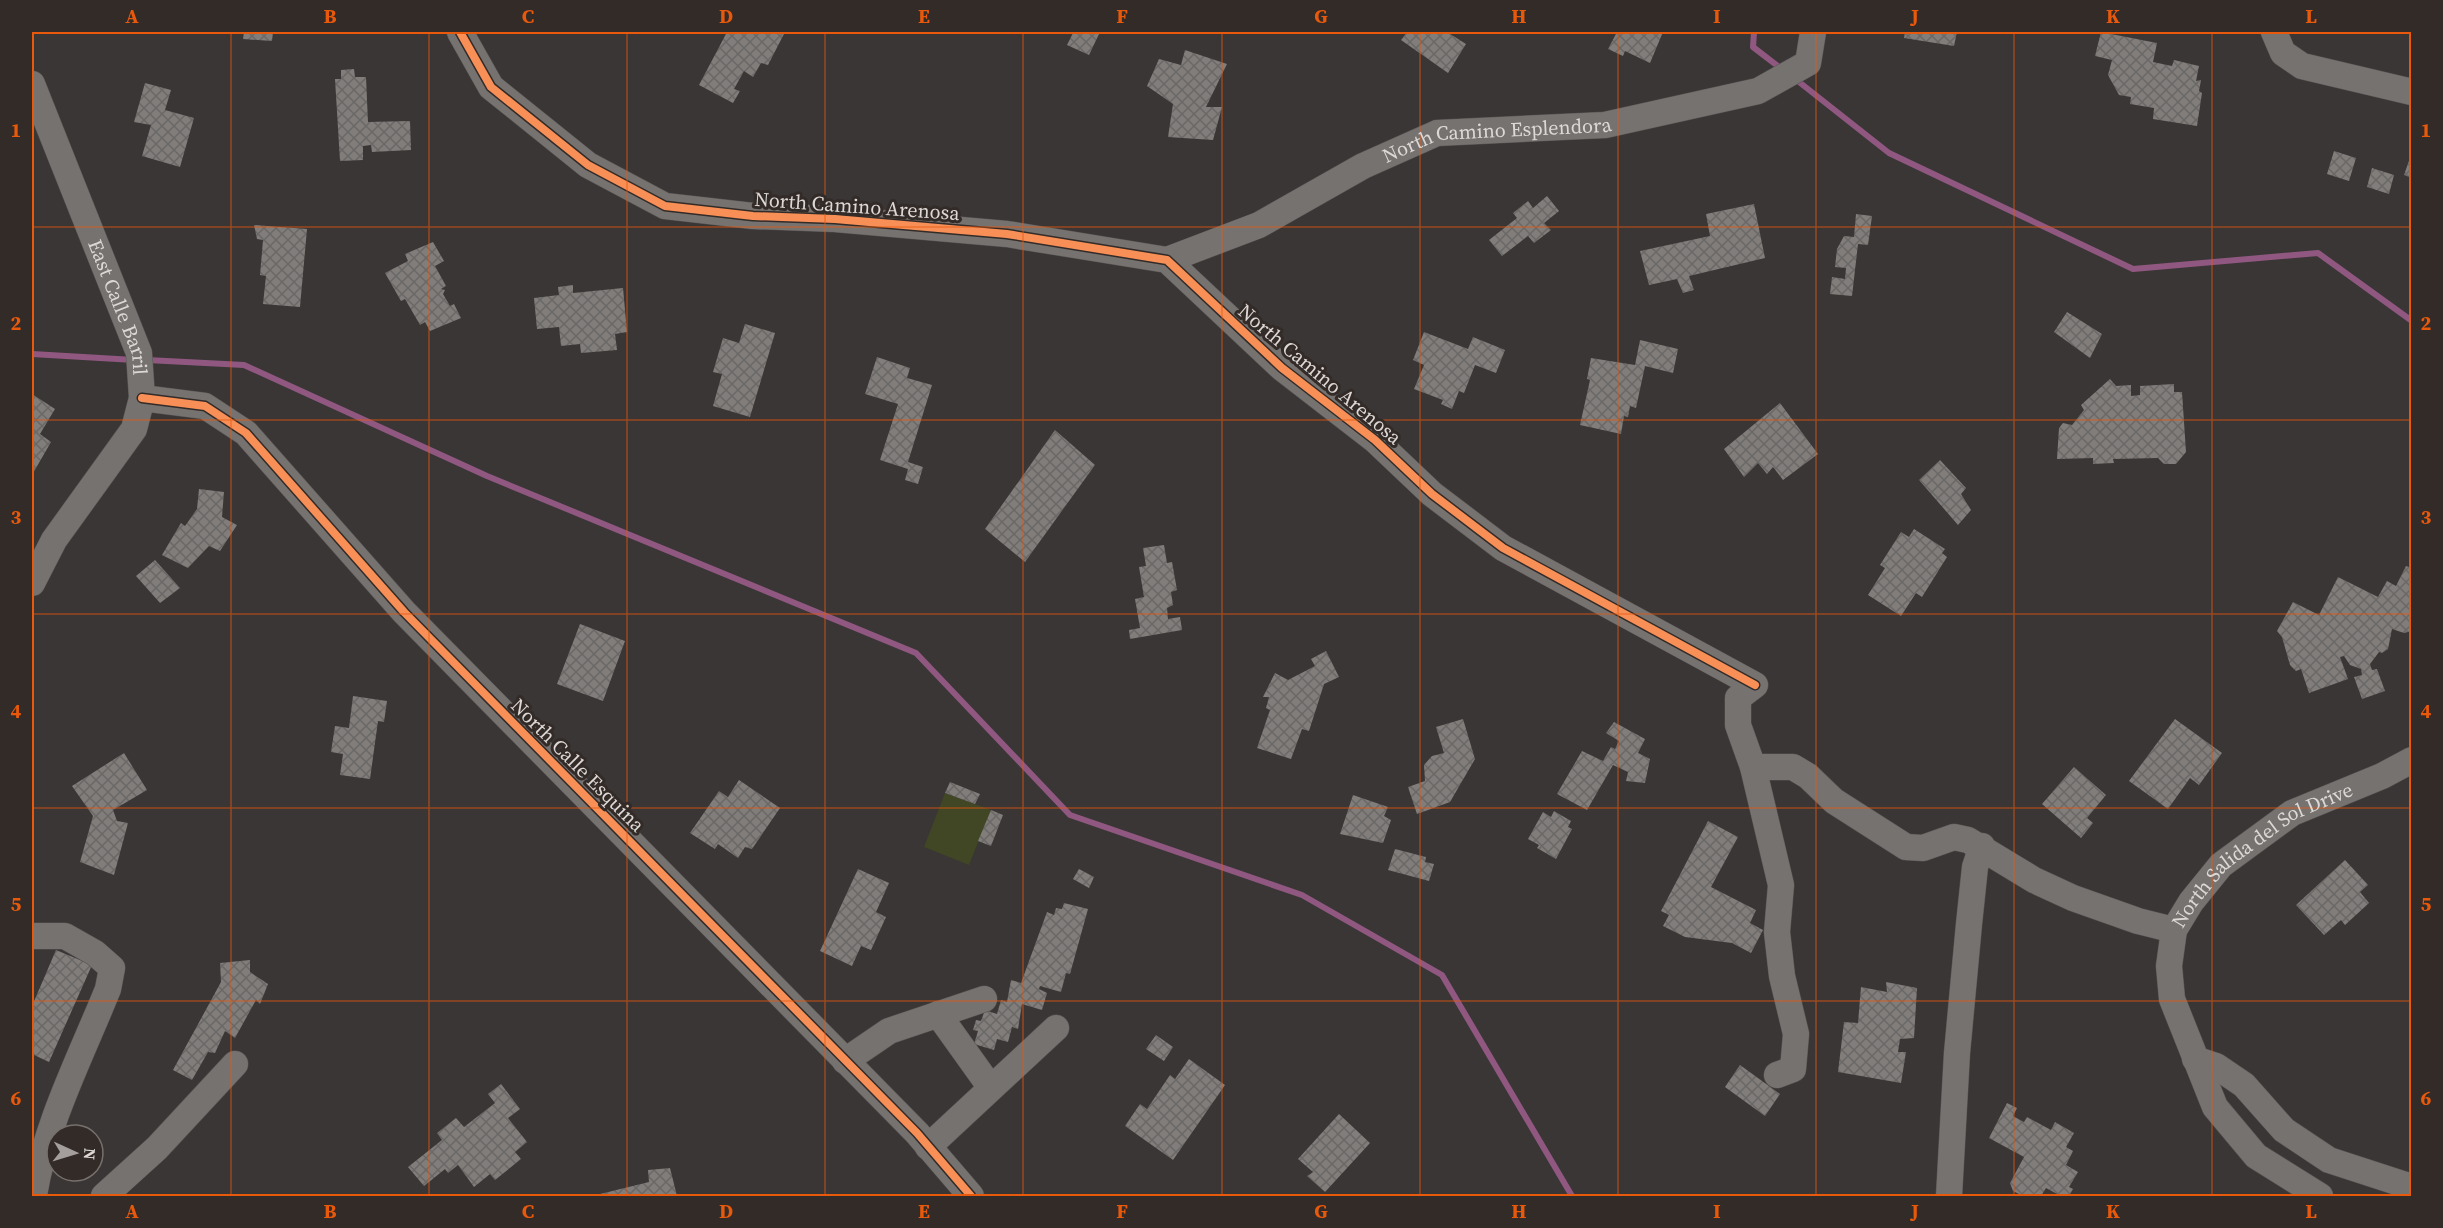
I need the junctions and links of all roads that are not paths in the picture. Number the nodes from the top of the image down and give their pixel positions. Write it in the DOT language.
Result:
graph roads {
  1 [pos="460,32"];
  2 [pos="1813,32"];
  3 [pos="2274,32"];
  4 [pos="32,84"];
  5 [pos="2412,92"];
  6 [pos="1167,260"];
  7 [pos="142,398"];
  8 [pos="32,583"];
  9 [pos="2412,760"];
  10 [pos="1754,767"];
  11 [pos="1982,846"];
  12 [pos="2174,930"];
  13 [pos="32,936"];
  14 [pos="984,999"];
  15 [pos="938,1014"];
  16 [pos="1056,1028"];
  17 [pos="2195,1059"];
  18 [pos="845,1061"];
  19 [pos="235,1064"];
  20 [pos="1777,1075"];
  21 [pos="991,1088"];
  22 [pos="928,1147"];
  23 [pos="2412,1187"];
  24 [pos="36,1195"];
  25 [pos="104,1197"];
  26 [pos="971,1197"];
  27 [pos="1949,1197"];
  28 [pos="2320,1197"];
  1 -- 6 [label="street, North Camino Arenosa"];
  2 -- 6 [label="street, North Camino Esplendora"];
  3 -- 5 [label="street"];
  4 -- 7 [label="street, East Calle Barril"];
  6 -- 10 [label="street, North Camino Arenosa"];
  7 -- 8 [label="street, East Calle Barril"];
  7 -- 18 [label="street, North Calle Esquina"];
  9 -- 12 [label="street, North Salida del Sol Drive"];
  10 -- 11 [label="street"];
  10 -- 20 [label="street"];
  11 -- 12 [label="street"];
  11 -- 27 [label="street"];
  12 -- 17 [label="street, North Salida del Sol Drive"];
  13 -- 24 [label="street"];
  14 -- 15 [label="street"];
  15 -- 18 [label="street"];
  15 -- 21 [label="street"];
  16 -- 21 [label="street"];
  17 -- 23 [label="street"];
  17 -- 28 [label="street, North Salida del Sol Drive"];
  18 -- 22 [label="street, North Calle Esquina"];
  19 -- 25 [label="street"];
  21 -- 22 [label="street"];
  22 -- 26 [label="street, North Calle Esquina"];
}
